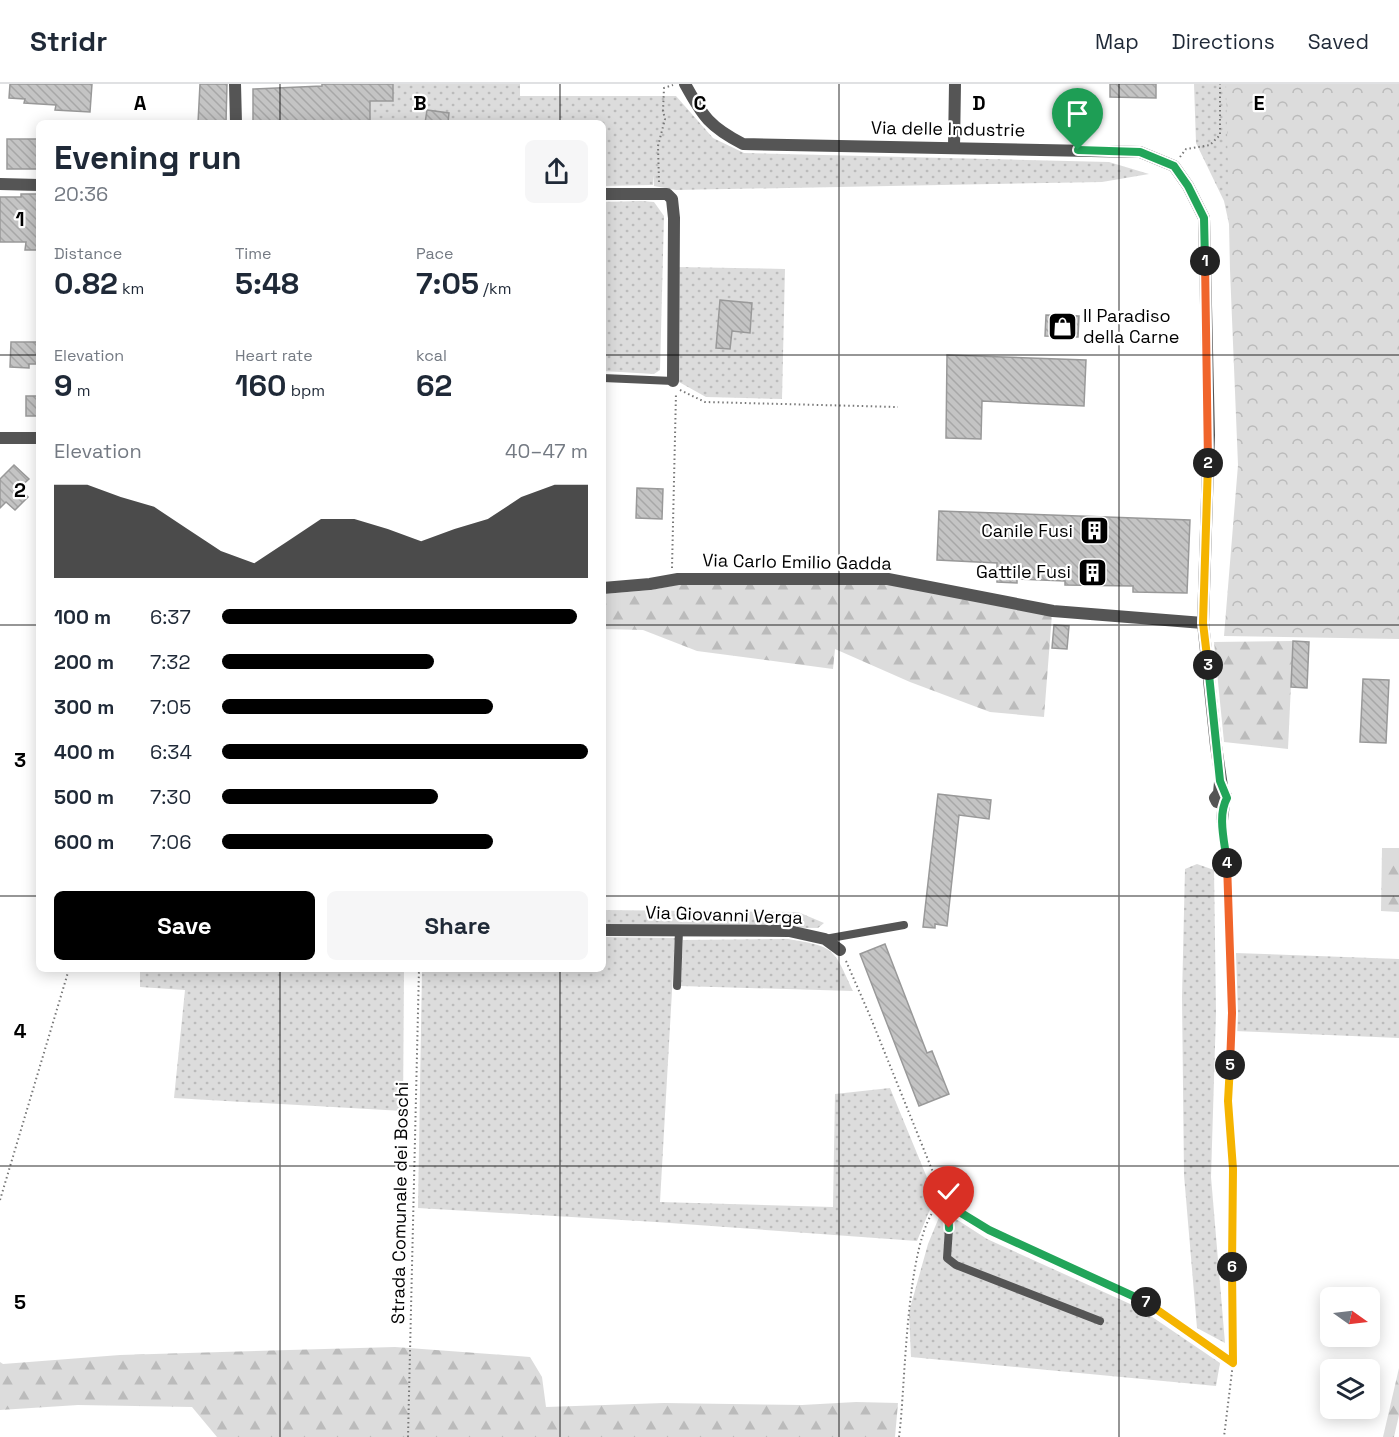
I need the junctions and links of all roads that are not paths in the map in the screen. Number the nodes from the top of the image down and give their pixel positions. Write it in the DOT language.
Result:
graph roads {
  1 [pos="235,84"];
  2 [pos="685,84"];
  3 [pos="955,84"];
  4 [pos="236,120"];
  5 [pos="954,147"];
  6 [pos="0,184"];
  7 [pos="36,185"];
  8 [pos="606,195"];
  9 [pos="606,378"];
  10 [pos="675,385"];
  11 [pos="0,438"];
  12 [pos="36,438"];
  13 [pos="606,588"];
  14 [pos="1203,623"];
  15 [pos="1221,801"];
  16 [pos="904,924"];
  17 [pos="606,930"];
  18 [pos="679,930"];
  19 [pos="825,939"];
  20 [pos="840,950"];
  21 [pos="677,986"];
  22 [pos="948,1205"];
  23 [pos="1100,1321"];
  1 -- 4 [label="street"];
  2 -- 5 [label="street, Via delle Industrie"];
  3 -- 5 [label="street"];
  5 -- 14 [label="street, Via delle Industrie"];
  6 -- 7 [label="street"];
  8 -- 10 [label="street"];
  9 -- 10 [label="lane"];
  11 -- 12 [label="street"];
  13 -- 14 [label="street, Via Carlo Emilio Gadda"];
  14 -- 15 [label="street"];
  16 -- 19 [label="lane"];
  17 -- 18 [label="street, Via Giovanni Verga"];
  18 -- 19 [label="street, Via Giovanni Verga"];
  18 -- 21 [label="lane"];
  19 -- 20 [label="street, Via Giovanni Verga"];
  22 -- 23 [label="lane"];
}
